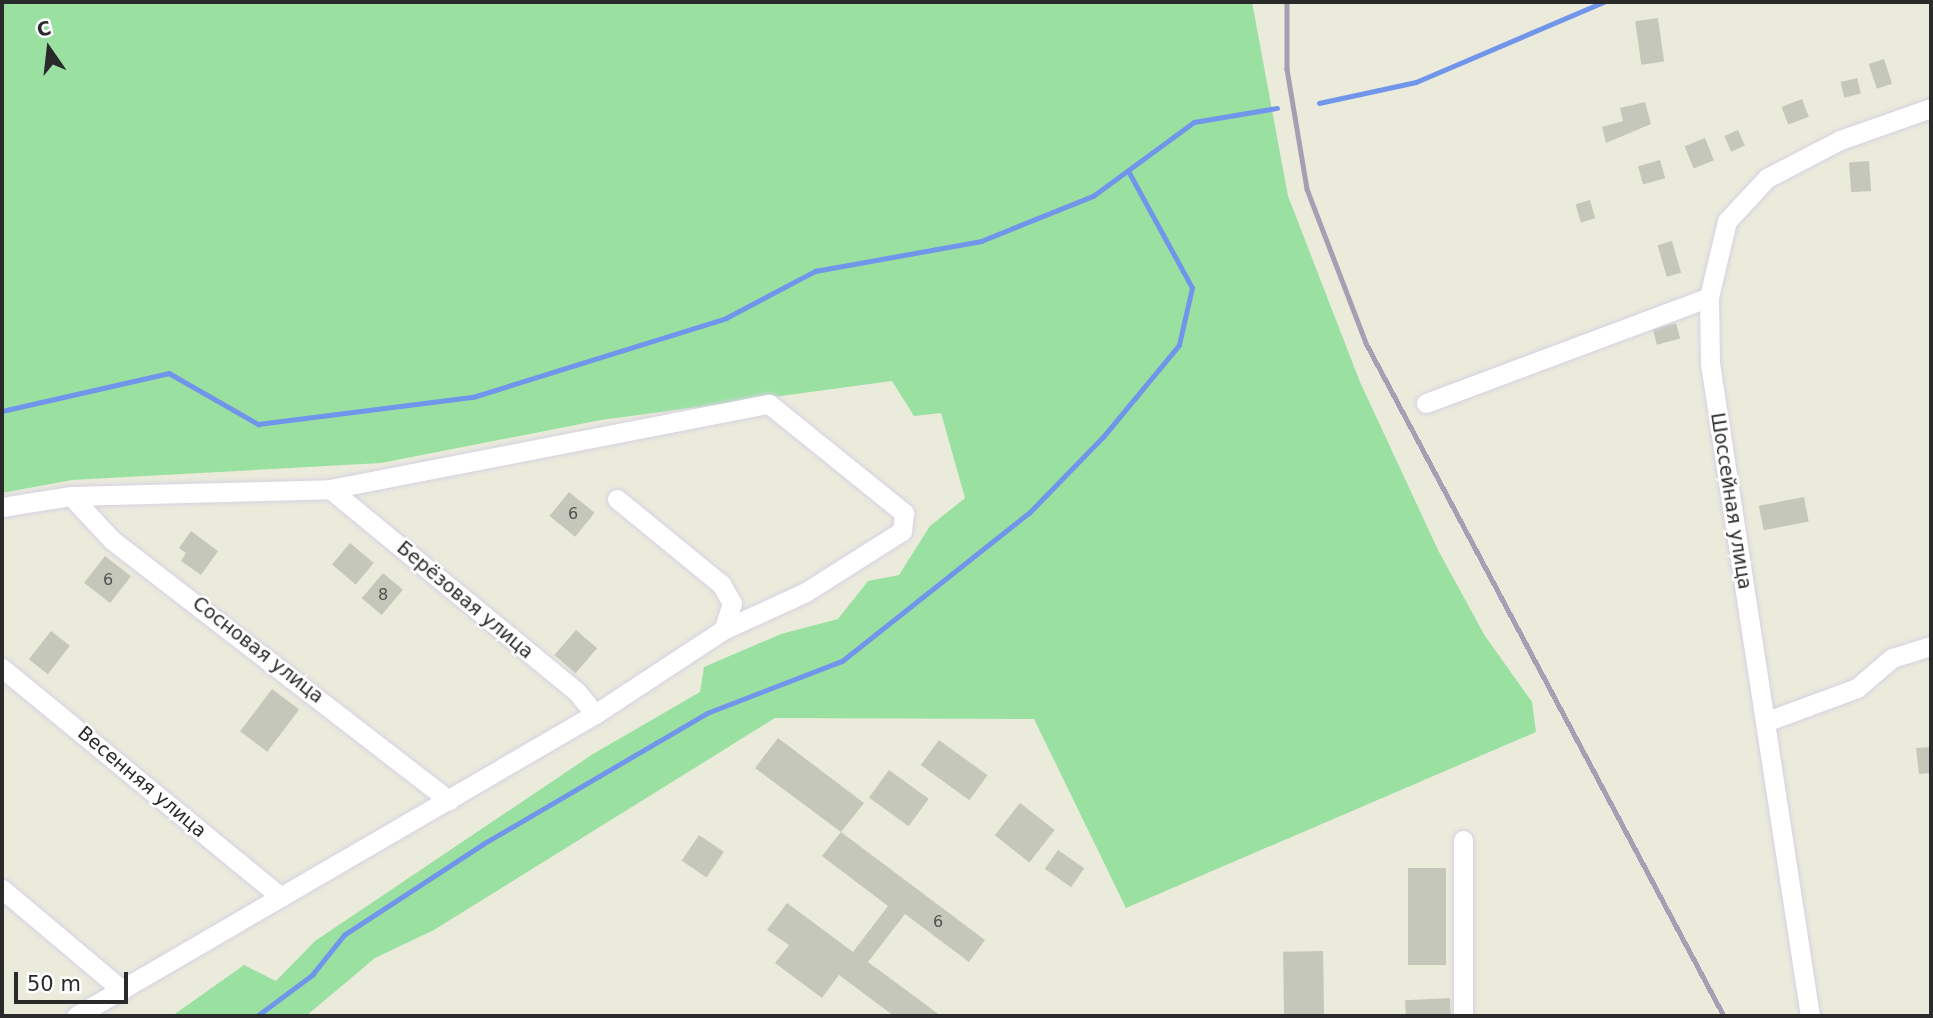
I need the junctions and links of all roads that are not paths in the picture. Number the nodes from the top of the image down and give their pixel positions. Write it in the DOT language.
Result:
graph roads {
  1 [pos="1931,108"];
  2 [pos="1709,298"];
  3 [pos="1426,403"];
  4 [pos="330,489"];
  5 [pos="71,496"];
  6 [pos="618,499"];
  7 [pos="2,507"];
  8 [pos="723,630"];
  9 [pos="1931,646"];
  10 [pos="2,668"];
  11 [pos="595,715"];
  12 [pos="1765,722"];
  13 [pos="449,800"];
  14 [pos="1463,840"];
  15 [pos="2,889"];
  16 [pos="281,897"];
  17 [pos="122,990"];
  18 [pos="76,1016"];
  19 [pos="1463,1016"];
  20 [pos="1810,1016"];
  1 -- 2 [label="street, Шоссейная улица"];
  2 -- 3 [label="street"];
  2 -- 12 [label="street, Шоссейная улица"];
  4 -- 5 [label="street"];
  4 -- 8 [label="street"];
  4 -- 11 [label="street, Берёзовая улица"];
  5 -- 7 [label="street"];
  5 -- 13 [label="street, Сосновая улица"];
  6 -- 8 [label="street"];
  8 -- 11 [label="street"];
  9 -- 12 [label="street"];
  10 -- 16 [label="street, Весенняя улица"];
  11 -- 13 [label="street"];
  12 -- 20 [label="street, Шоссейная улица"];
  13 -- 16 [label="street"];
  14 -- 19 [label="street"];
  15 -- 17 [label="street"];
  16 -- 17 [label="street"];
  17 -- 18 [label="street"];
}
